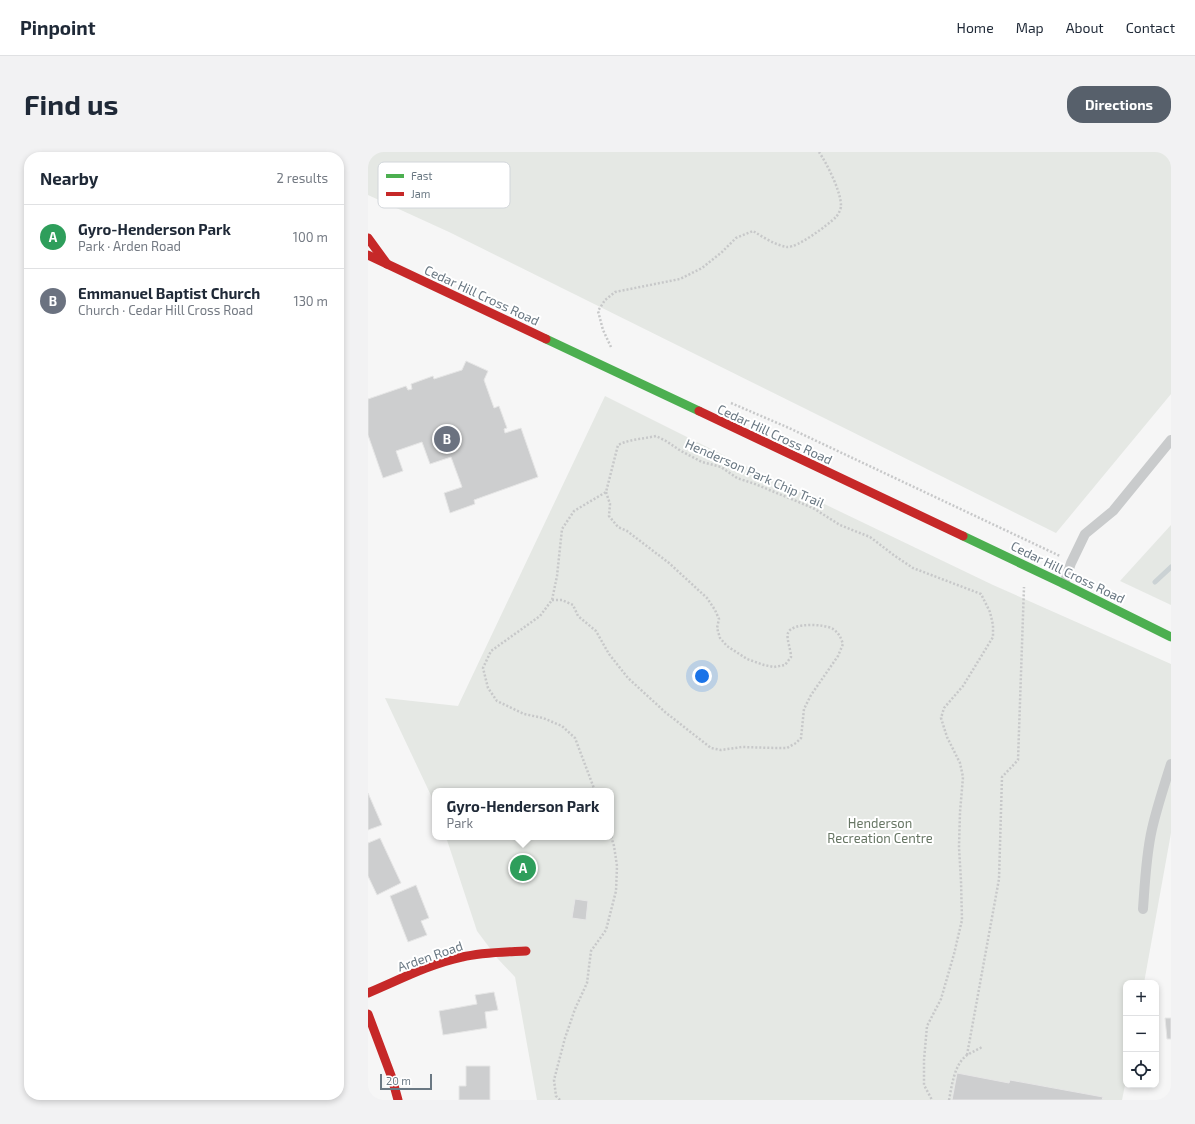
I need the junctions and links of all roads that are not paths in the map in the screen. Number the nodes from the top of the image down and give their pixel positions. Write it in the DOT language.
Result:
graph roads {
  1 [pos="368,238"];
  2 [pos="368,256"];
  3 [pos="387,264"];
  4 [pos="1171,440"];
  5 [pos="1064,584"];
  6 [pos="1171,637"];
  7 [pos="1171,764"];
  8 [pos="1143,909"];
  9 [pos="526,951"];
  10 [pos="368,993"];
  11 [pos="368,1014"];
  12 [pos="398,1100"];
  1 -- 3 [label="main road"];
  2 -- 3 [label="main road, Cedar Hill Cross Road"];
  3 -- 5 [label="main road, Cedar Hill Cross Road"];
  4 -- 5 [label="lane"];
  5 -- 6 [label="main road, Cedar Hill Cross Road"];
  7 -- 8 [label="lane"];
  9 -- 10 [label="main road, Arden Road"];
  11 -- 12 [label="main road"];
}
